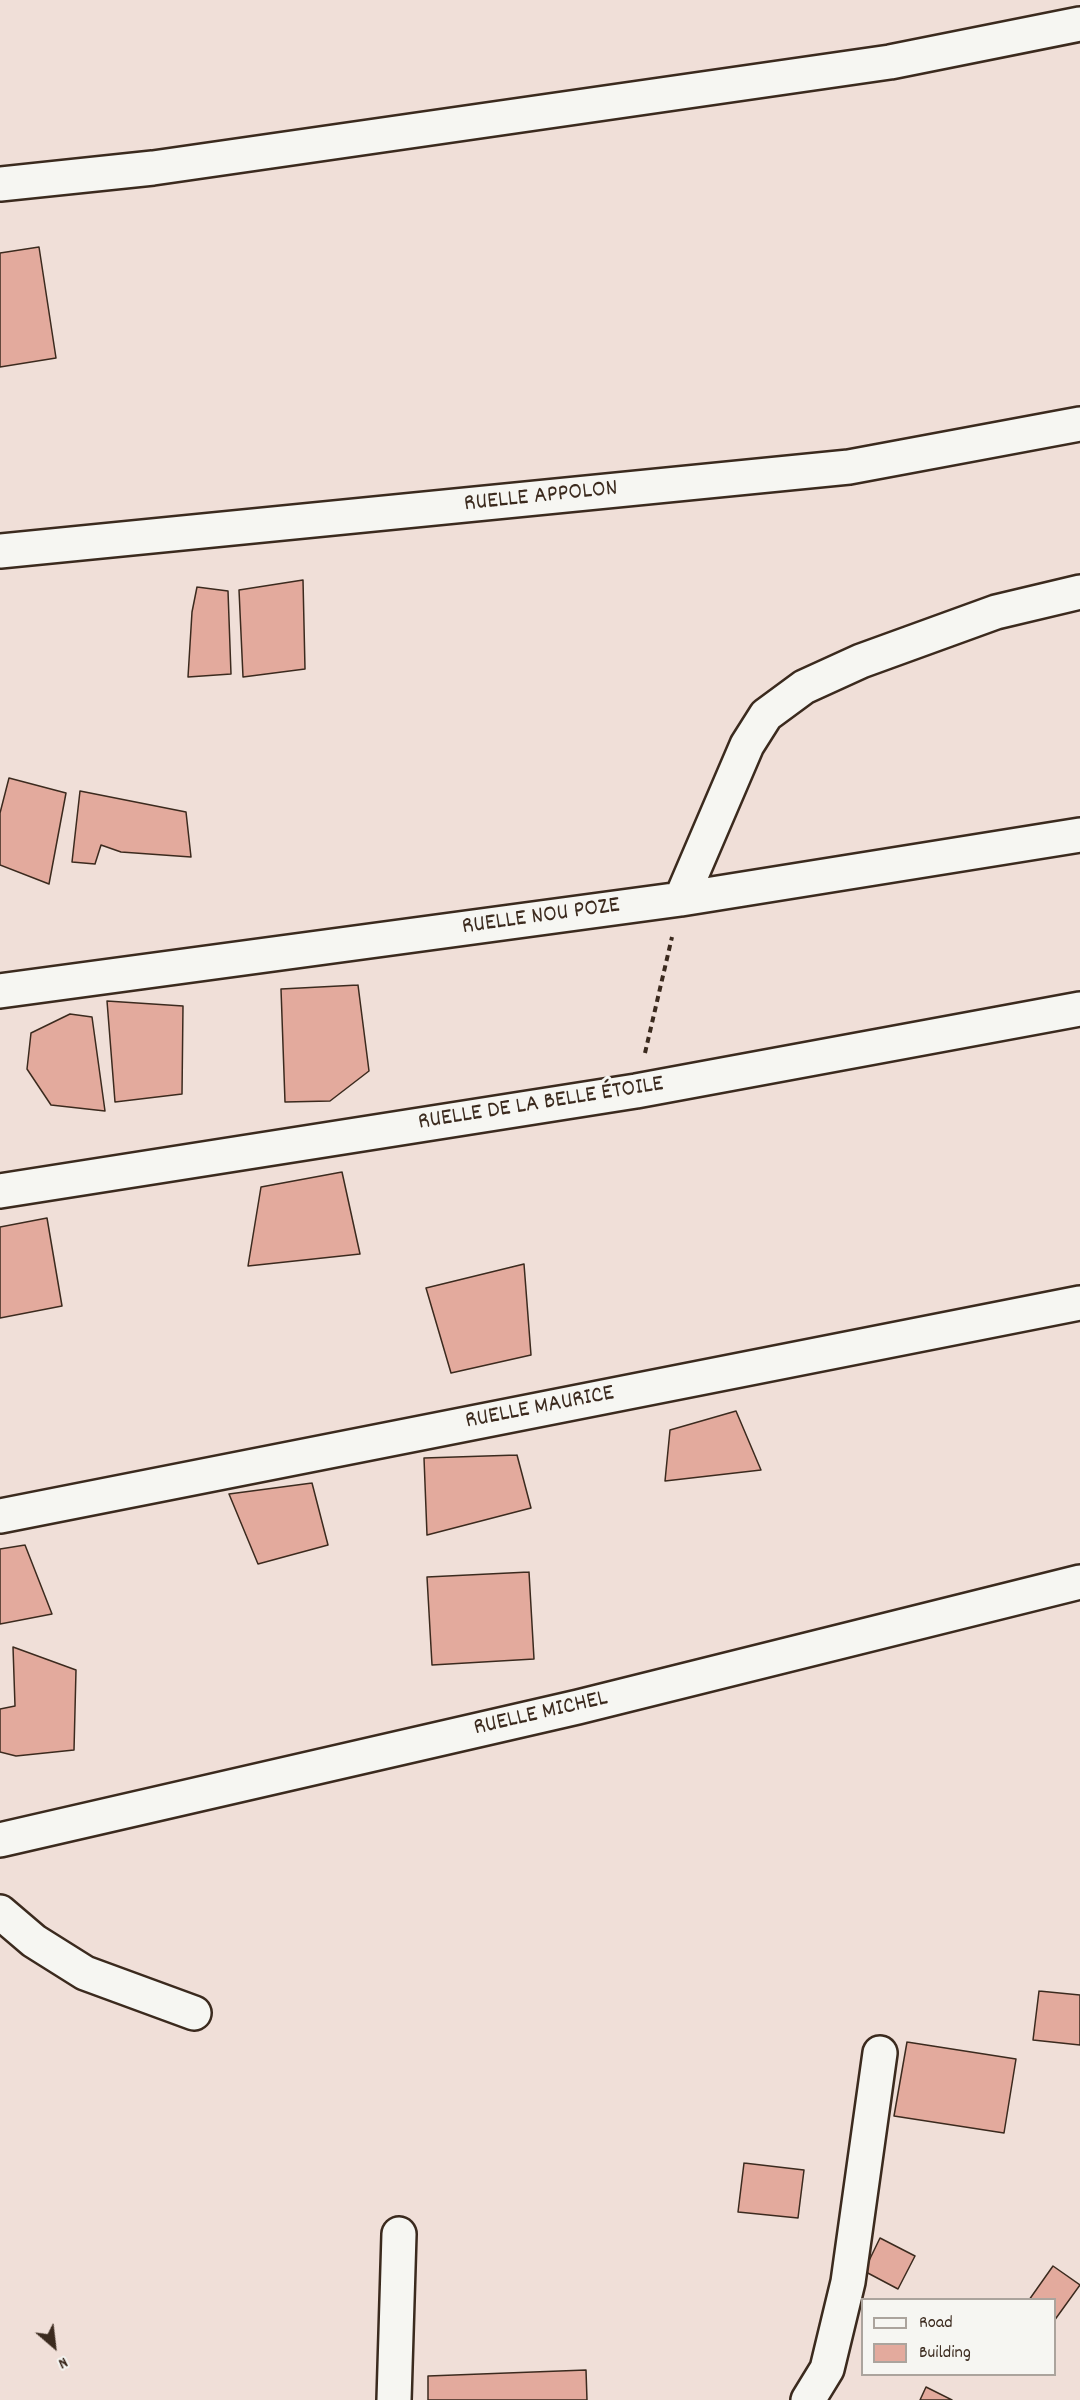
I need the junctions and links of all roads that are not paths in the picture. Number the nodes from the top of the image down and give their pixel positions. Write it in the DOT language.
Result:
graph roads {
  1 [pos="1071,0"];
  2 [pos="1080,14"];
  3 [pos="1080,24"];
  4 [pos="0,184"];
  5 [pos="1080,424"];
  6 [pos="0,551"];
  7 [pos="1080,592"];
  8 [pos="1080,835"];
  9 [pos="681,898"];
  10 [pos="0,991"];
  11 [pos="1080,1009"];
  12 [pos="0,1191"];
  13 [pos="1080,1303"];
  14 [pos="0,1516"];
  15 [pos="1080,1582"];
  16 [pos="0,1840"];
  17 [pos="0,1912"];
  18 [pos="194,2013"];
  19 [pos="880,2053"];
  20 [pos="399,2234"];
  21 [pos="394,2400"];
  22 [pos="808,2400"];
  1 -- 2 [label="street"];
  3 -- 4 [label="street"];
  5 -- 6 [label="street, RUELLE APPOLON"];
  7 -- 9 [label="street"];
  8 -- 9 [label="street, RUELLE NOU POZE"];
  9 -- 10 [label="street, RUELLE NOU POZE"];
  11 -- 12 [label="street, RUELLE DE LA BELLE ÉTOILE"];
  13 -- 14 [label="street, RUELLE MAURICE"];
  15 -- 16 [label="street, RUELLE MICHEL"];
  17 -- 18 [label="street"];
  19 -- 22 [label="street"];
  20 -- 21 [label="street"];
}
